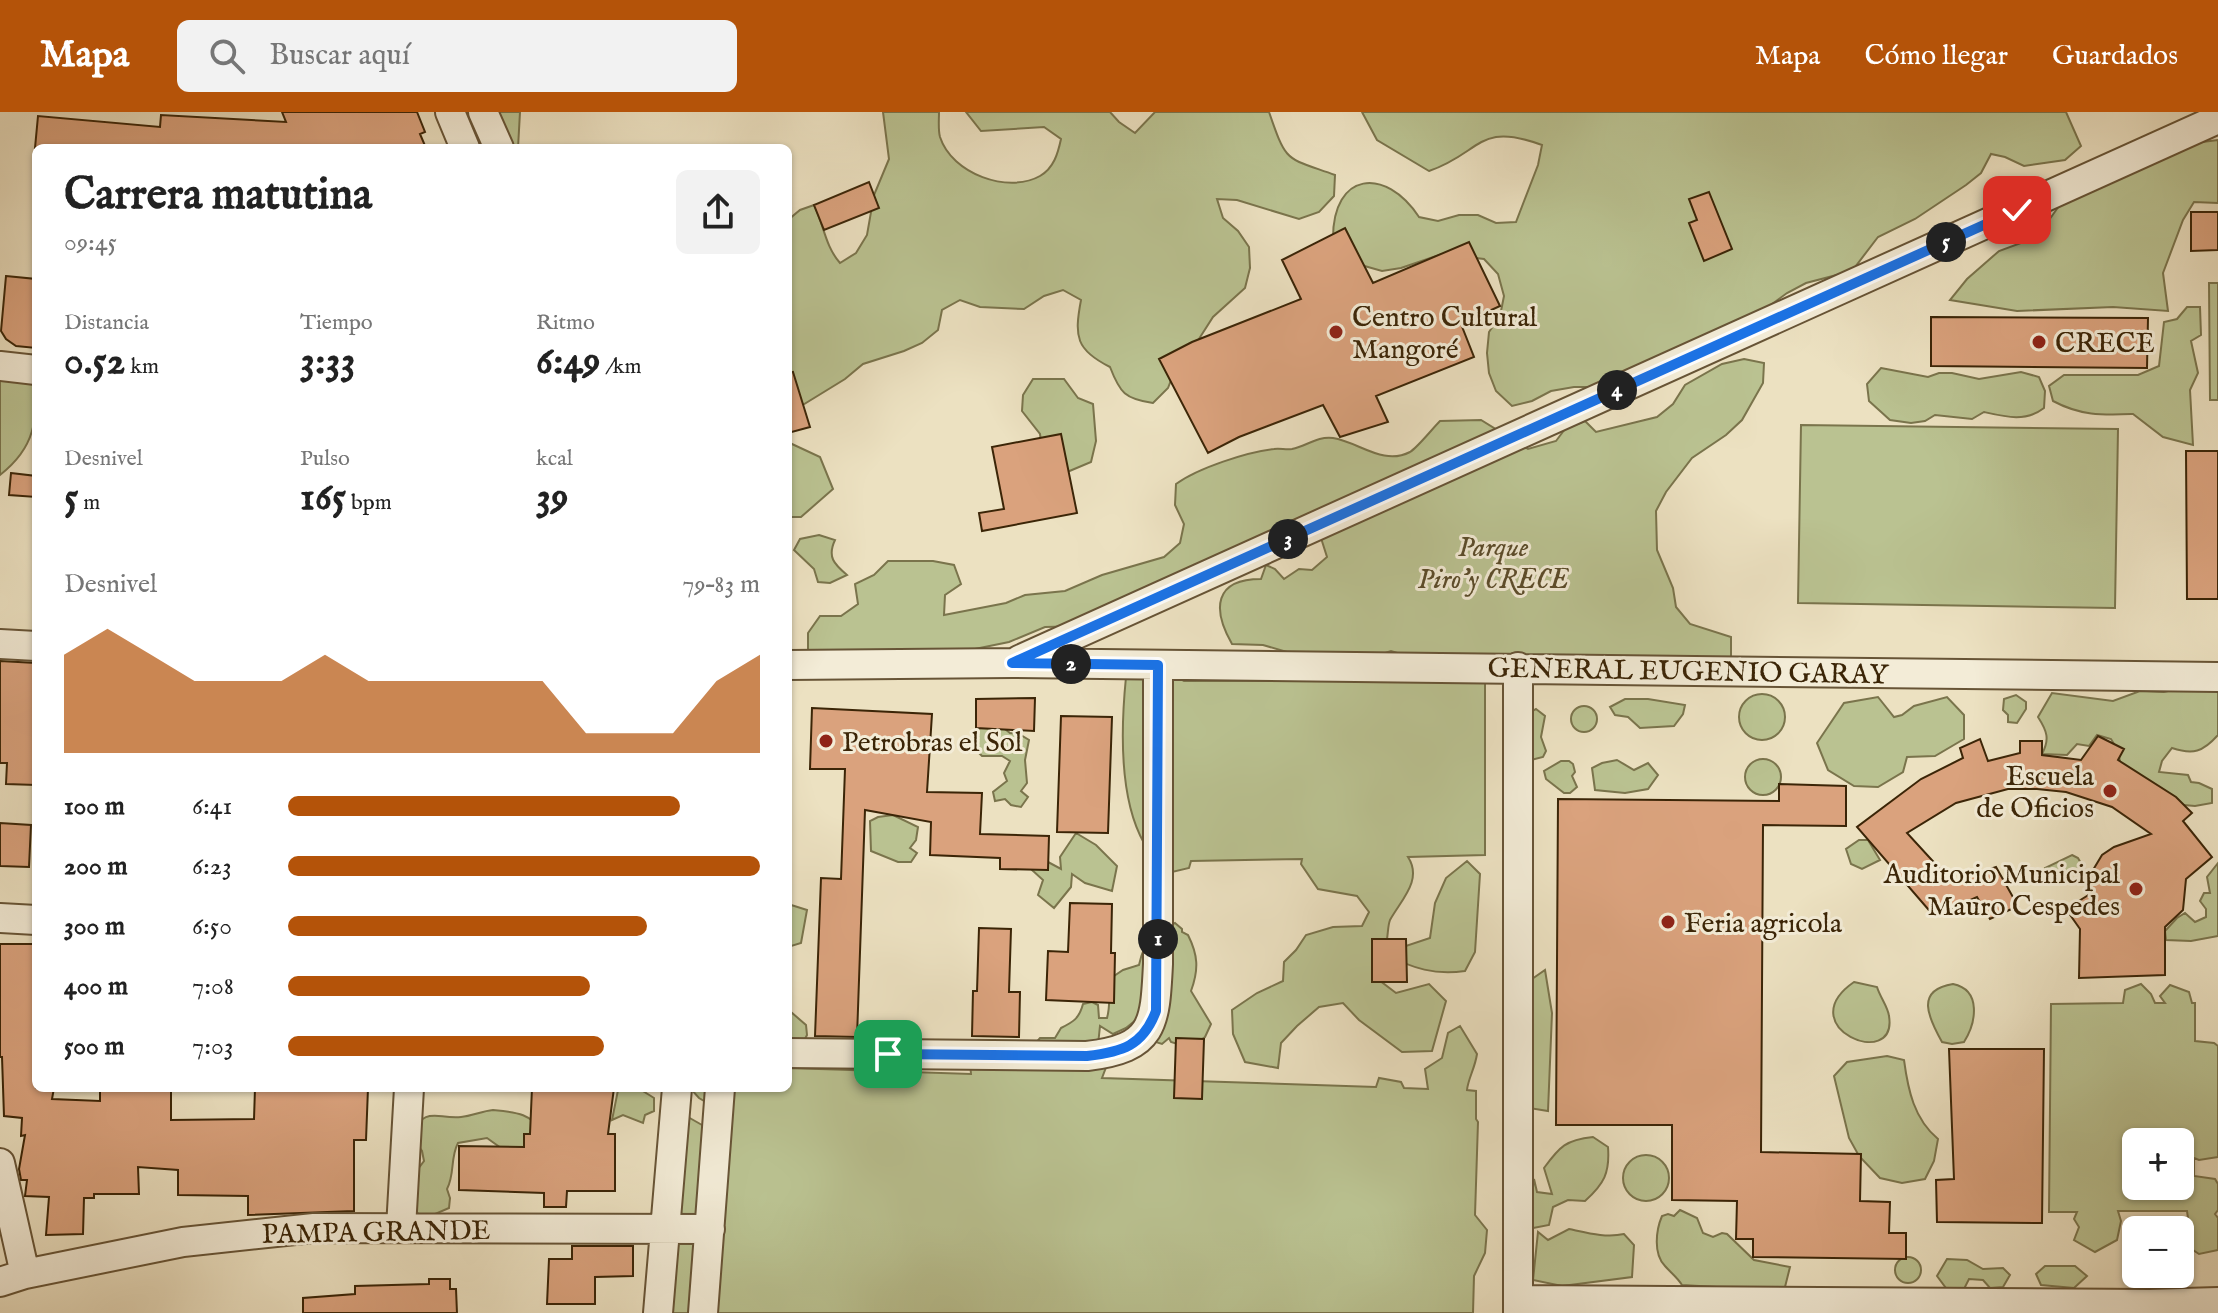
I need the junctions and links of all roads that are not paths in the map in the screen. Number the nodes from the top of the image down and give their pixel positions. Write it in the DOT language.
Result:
graph roads {
  1 [pos="450,112"];
  2 [pos="483,112"];
  3 [pos="2218,119"];
  4 [pos="463,144"];
  5 [pos="497,144"];
  6 [pos="0,366"];
  7 [pos="32,370"];
  8 [pos="0,644"];
  9 [pos="32,646"];
  10 [pos="1012,663"];
  11 [pos="792,665"];
  12 [pos="1158,665"];
  13 [pos="1518,667"];
  14 [pos="2218,677"];
  15 [pos="0,918"];
  16 [pos="32,920"];
  17 [pos="792,1053"];
  18 [pos="409,1092"];
  19 [pos="677,1092"];
  20 [pos="720,1092"];
  21 [pos="0,1163"];
  22 [pos="401,1228"];
  23 [pos="664,1229"];
  24 [pos="710,1229"];
  25 [pos="12,1278"];
  26 [pos="2218,1302"];
  27 [pos="1518,1306"];
  28 [pos="658,1313"];
  29 [pos="703,1313"];
  1 -- 4 [label="street"];
  2 -- 5 [label="street"];
  3 -- 10 [label="street"];
  6 -- 7 [label="street"];
  8 -- 9 [label="street"];
  10 -- 11 [label="street, GENERAL EUGENIO GARAY"];
  10 -- 12 [label="street, GENERAL EUGENIO GARAY"];
  12 -- 13 [label="street, GENERAL EUGENIO GARAY"];
  12 -- 17 [label="street"];
  13 -- 14 [label="street, GENERAL EUGENIO GARAY"];
  13 -- 27 [label="street"];
  15 -- 16 [label="street"];
  18 -- 22 [label="street"];
  19 -- 23 [label="street"];
  20 -- 24 [label="street"];
  21 -- 25 [label="street"];
  22 -- 23 [label="street, PAMPA GRANDE"];
  22 -- 25 [label="street, PAMPA GRANDE"];
  23 -- 24 [label="street, PAMPA GRANDE"];
  23 -- 28 [label="street"];
  24 -- 29 [label="street"];
  26 -- 27 [label="street"];
}
